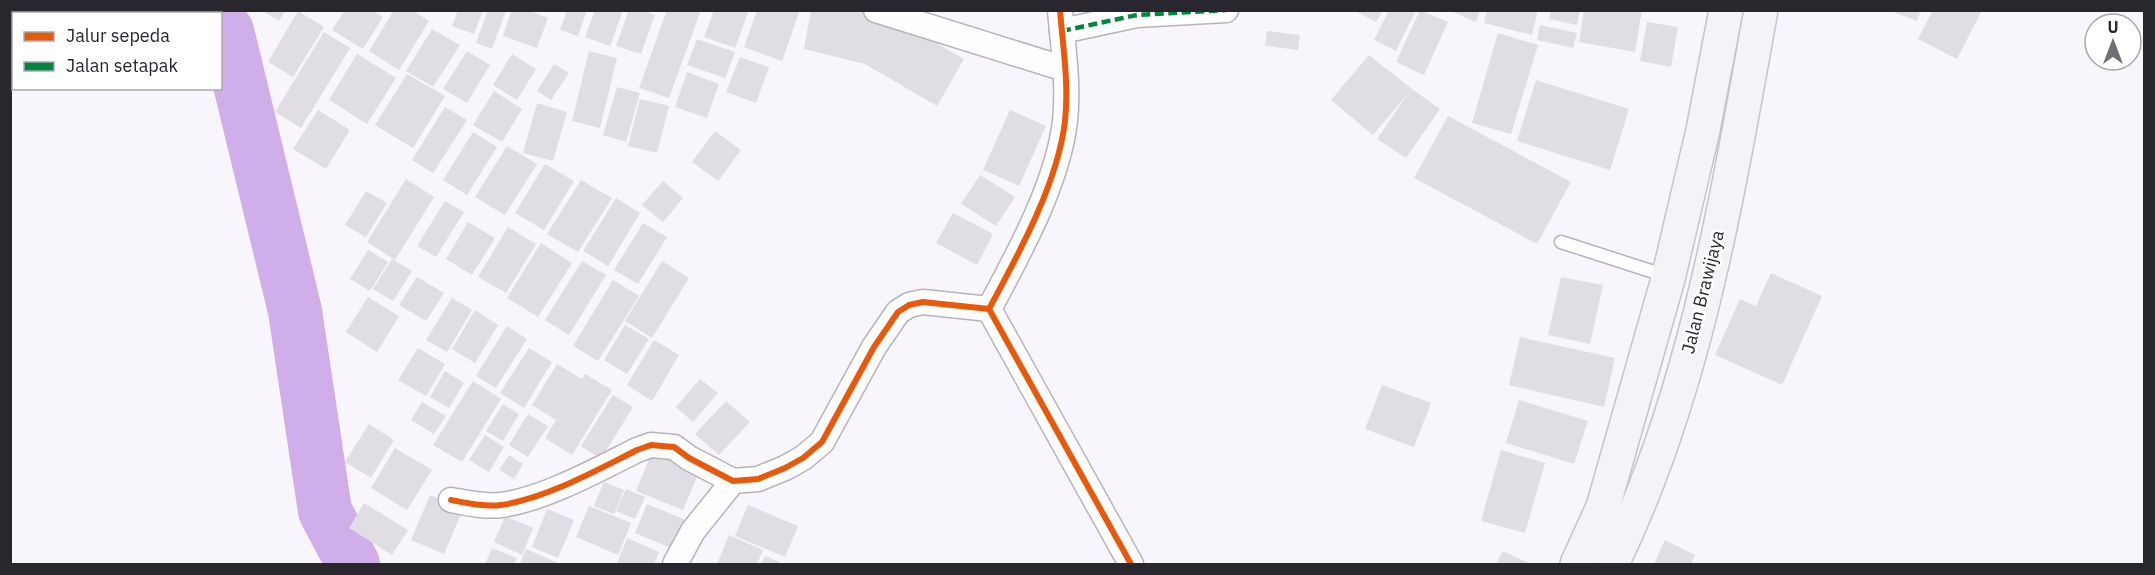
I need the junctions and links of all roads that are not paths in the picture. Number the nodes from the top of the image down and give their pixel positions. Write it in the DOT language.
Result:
graph roads {
  1 [pos="876,10"];
  2 [pos="1226,10"];
  3 [pos="1726,10"];
  4 [pos="1761,10"];
  5 [pos="1061,20"];
  6 [pos="1065,69"];
  7 [pos="1561,242"];
  8 [pos="1668,279"];
  9 [pos="989,309"];
  10 [pos="733,481"];
  11 [pos="451,500"];
  12 [pos="675,564"];
  13 [pos="1131,564"];
  14 [pos="1577,564"];
  15 [pos="1612,564"];
  1 -- 6 [label="street"];
  2 -- 5 [label="street"];
  3 -- 8 [label="highway, Jalan Brawijaya"];
  4 -- 15 [label="highway, Jalan Brawijaya"];
  5 -- 6 [label="street"];
  6 -- 9 [label="street"];
  7 -- 8 [label="lane"];
  8 -- 14 [label="highway, Jalan Brawijaya"];
  9 -- 10 [label="street"];
  9 -- 13 [label="street"];
  10 -- 11 [label="street"];
  10 -- 12 [label="street"];
}
